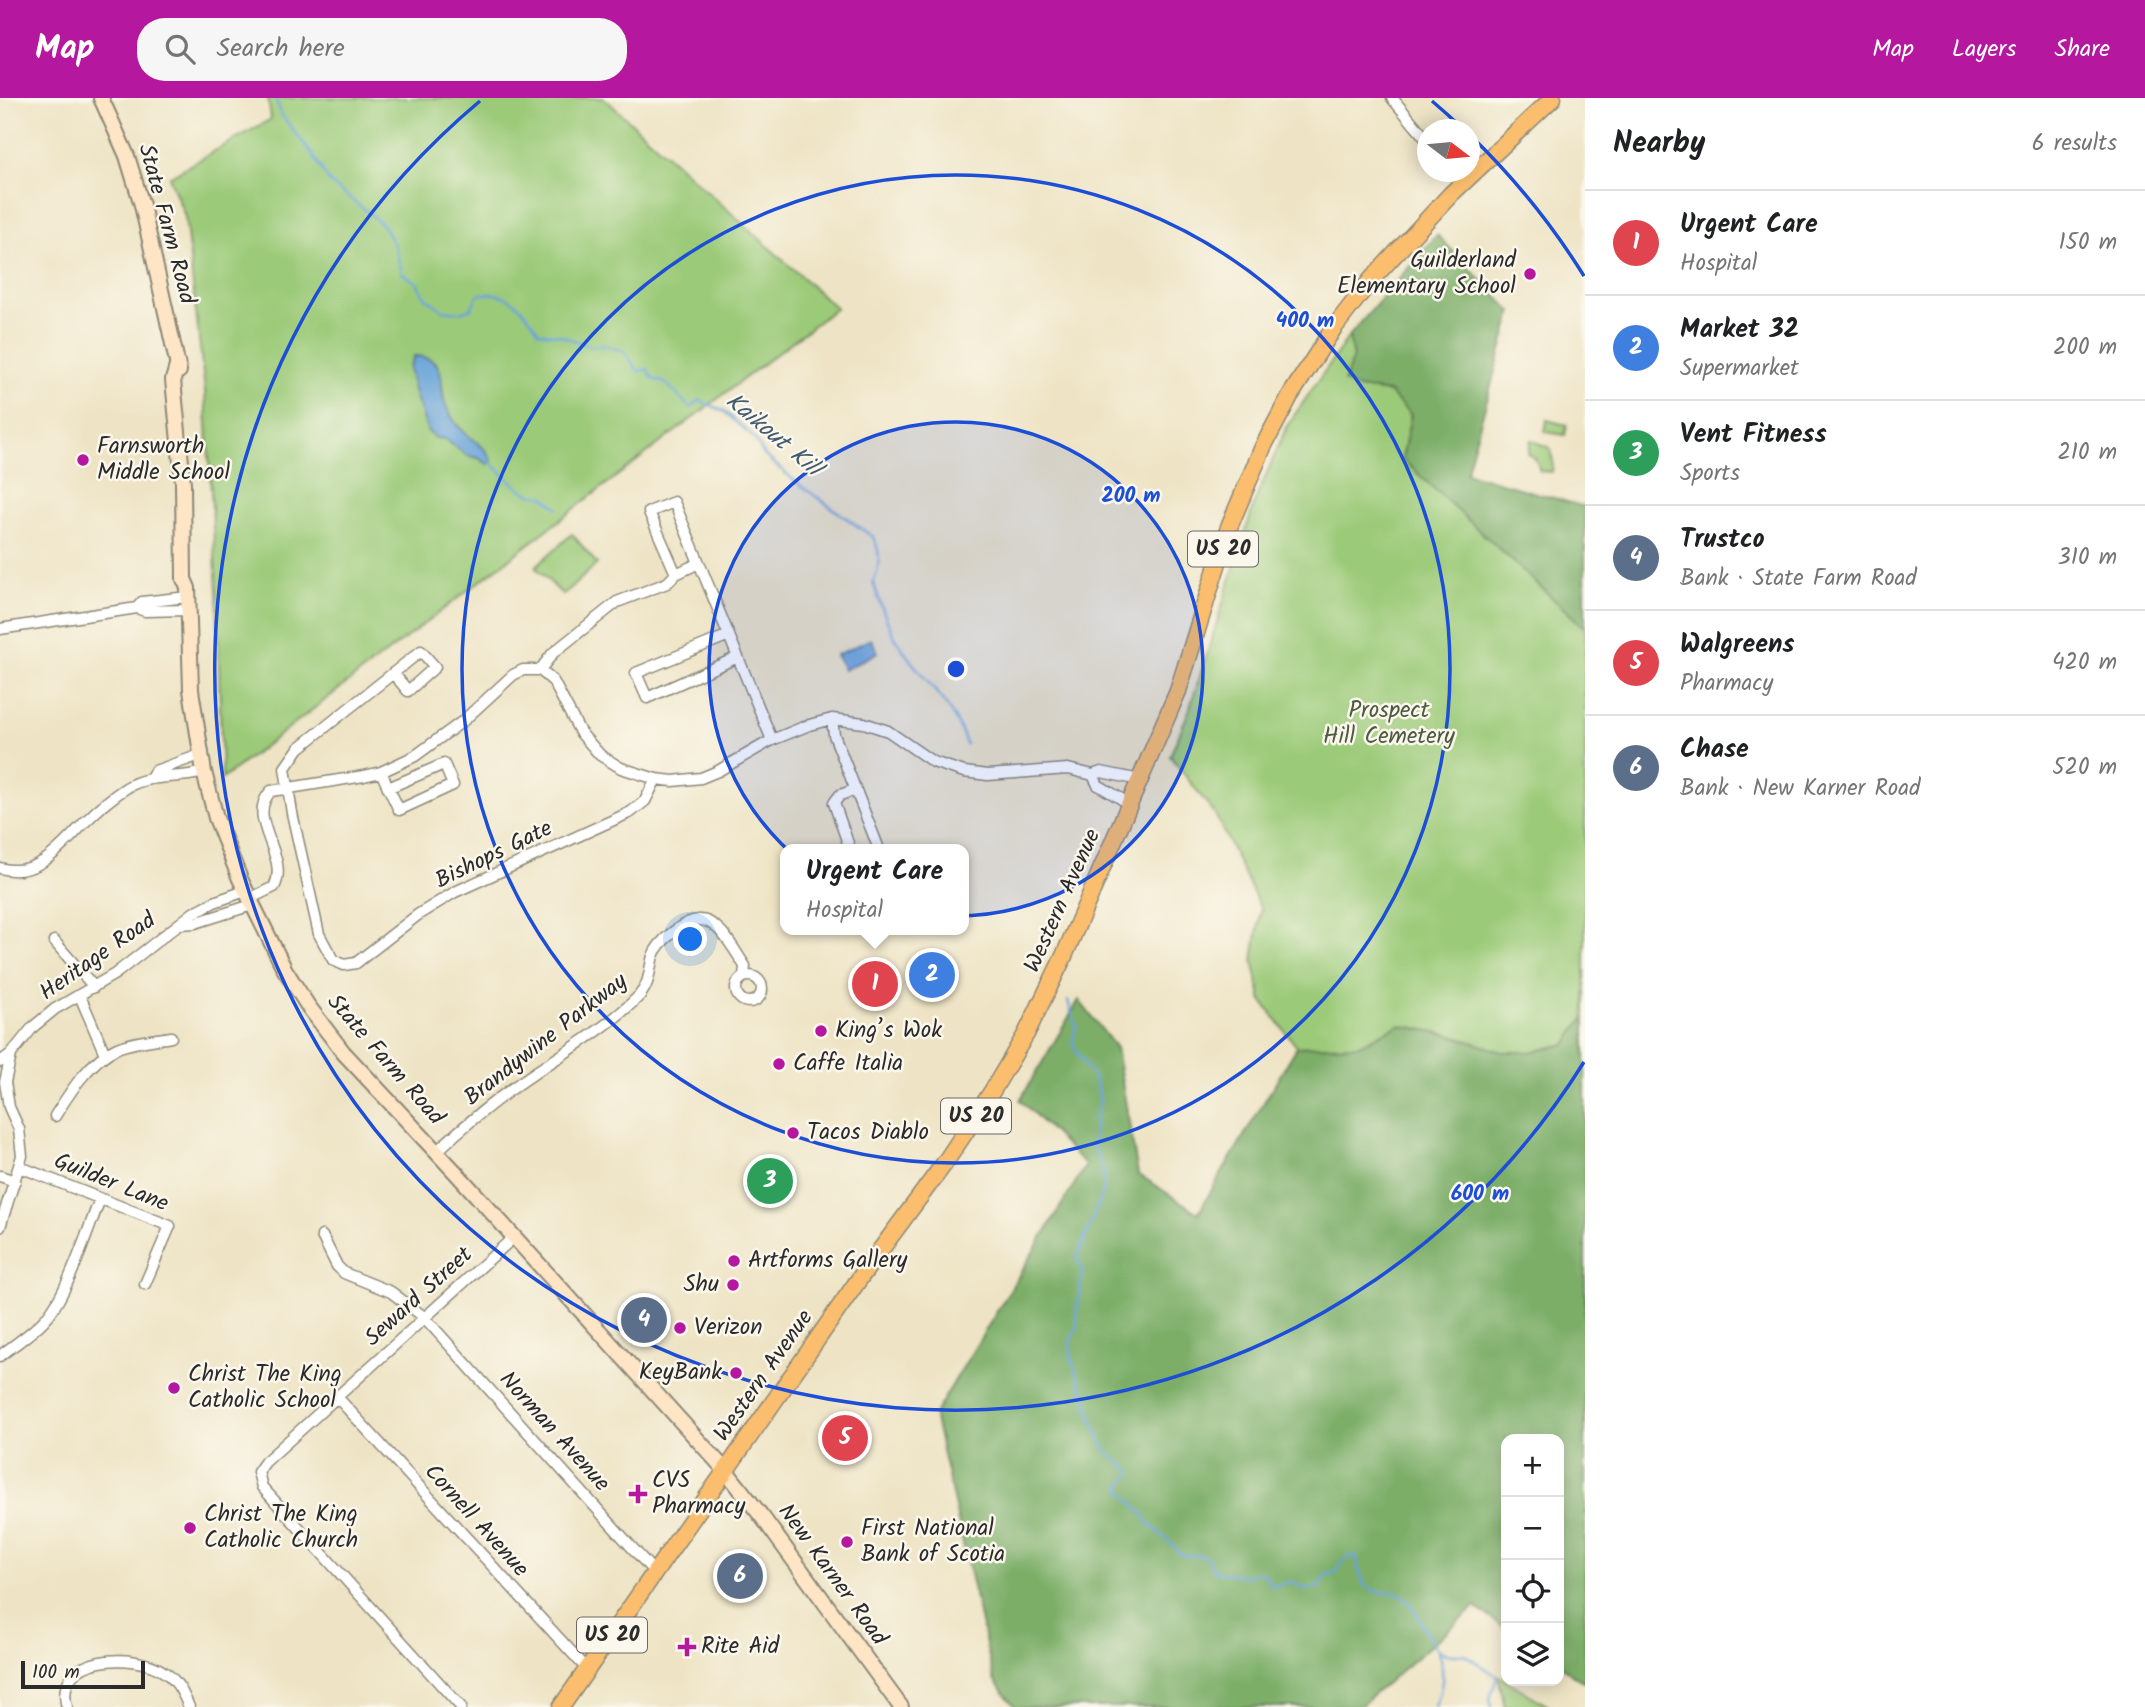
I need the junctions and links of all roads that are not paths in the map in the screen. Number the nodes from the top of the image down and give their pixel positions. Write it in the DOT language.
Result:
graph roads {
  1 [pos="101,98"];
  2 [pos="1392,98"];
  3 [pos="1553,98"];
  4 [pos="1417,129"];
  5 [pos="1480,161"];
  6 [pos="1458,182"];
  7 [pos="699,563"];
  8 [pos="676,574"];
  9 [pos="188,598"];
  10 [pos="0,629"];
  11 [pos="729,635"];
  12 [pos="738,657"];
  13 [pos="540,670"];
  14 [pos="393,673"];
  15 [pos="832,719"];
  16 [pos="772,740"];
  17 [pos="200,755"];
  18 [pos="204,772"];
  19 [pos="381,772"];
  20 [pos="1093,775"];
  21 [pos="152,777"];
  22 [pos="656,779"];
  23 [pos="1140,780"];
  24 [pos="288,788"];
  25 [pos="388,788"];
  26 [pos="855,790"];
  27 [pos="1130,804"];
  28 [pos="848,844"];
  29 [pos="876,844"];
  30 [pos="0,868"];
  31 [pos="249,898"];
  32 [pos="180,924"];
  33 [pos="54,941"];
  34 [pos="744,976"];
  35 [pos="94,987"];
  36 [pos="80,996"];
  37 [pos="171,1037"];
  38 [pos="11,1054"];
  39 [pos="105,1054"];
  40 [pos="0,1062"];
  41 [pos="4,1104"];
  42 [pos="55,1116"];
  43 [pos="436,1152"];
  44 [pos="20,1167"];
  45 [pos="0,1176"];
  46 [pos="15,1181"];
  47 [pos="100,1199"];
  48 [pos="0,1227"];
  49 [pos="322,1236"];
  50 [pos="514,1237"];
  51 [pos="145,1284"];
  52 [pos="424,1317"];
  53 [pos="0,1356"];
  54 [pos="337,1397"];
  55 [pos="726,1471"];
  56 [pos="655,1573"];
  57 [pos="588,1670"];
  58 [pos="67,1707"];
  59 [pos="189,1707"];
  60 [pos="461,1707"];
  61 [pos="561,1707"];
  62 [pos="901,1707"];
  1 -- 9 [label="main road, State Farm Road"];
  2 -- 4 [label="street"];
  3 -- 5 [label="main road, Western Avenue / US 20"];
  6 -- 23 [label="main road, Western Avenue / US 20"];
  7 -- 8 [label="street"];
  7 -- 8 [label="street"];
  7 -- 11 [label="street"];
  8 -- 13 [label="street"];
  9 -- 10 [label="street"];
  9 -- 17 [label="main road, State Farm Road"];
  11 -- 12 [label="street"];
  11 -- 12 [label="street"];
  12 -- 16 [label="street"];
  13 -- 19 [label="street"];
  13 -- 22 [label="street"];
  14 -- 24 [label="street"];
  15 -- 16 [label="street"];
  15 -- 20 [label="street"];
  15 -- 26 [label="street"];
  16 -- 22 [label="street"];
  17 -- 18 [label="main road, State Farm Road"];
  17 -- 21 [label="street"];
  18 -- 21 [label="street"];
  18 -- 31 [label="main road, State Farm Road"];
  19 -- 24 [label="street"];
  19 -- 25 [label="street"];
  20 -- 23 [label="street"];
  20 -- 27 [label="street"];
  21 -- 30 [label="street"];
  22 -- 24 [label="street, Bishops Gate"];
  23 -- 27 [label="main road, Western Avenue / US 20"];
  24 -- 31 [label="street"];
  25 -- 25 [label="street"];
  26 -- 28 [label="street"];
  26 -- 29 [label="street"];
  27 -- 55 [label="main road, Western Avenue / US 20"];
  31 -- 32 [label="street, Heritage Road"];
  31 -- 32 [label="street, Heritage Road"];
  31 -- 43 [label="main road, State Farm Road"];
  32 -- 35 [label="street, Heritage Road"];
  33 -- 35 [label="street"];
  34 -- 43 [label="street, Brandywine Parkway"];
  35 -- 36 [label="street, Heritage Road"];
  36 -- 38 [label="street, Heritage Road"];
  36 -- 39 [label="street"];
  37 -- 39 [label="street"];
  38 -- 40 [label="street, Heritage Road"];
  38 -- 41 [label="street"];
  39 -- 42 [label="street"];
  41 -- 44 [label="street"];
  43 -- 50 [label="main road, State Farm Road"];
  44 -- 46 [label="street"];
  44 -- 47 [label="street, Guilder Lane"];
  45 -- 46 [label="street"];
  46 -- 48 [label="street"];
  47 -- 51 [label="street, Guilder Lane"];
  47 -- 53 [label="street"];
  49 -- 52 [label="street, Norman Avenue"];
  50 -- 52 [label="street, Seward Street"];
  50 -- 55 [label="main road, State Farm Road"];
  52 -- 54 [label="street, Seward Street"];
  52 -- 56 [label="street, Norman Avenue"];
  54 -- 57 [label="street, Cornell Avenue"];
  54 -- 60 [label="street, Seward Street"];
  55 -- 56 [label="main road, Western Avenue / US 20"];
  55 -- 62 [label="main road, New Karner Road"];
  56 -- 57 [label="main road, Western Avenue / US 20"];
  57 -- 61 [label="main road, Western Avenue / US 20"];
  58 -- 59 [label="street"];
}
